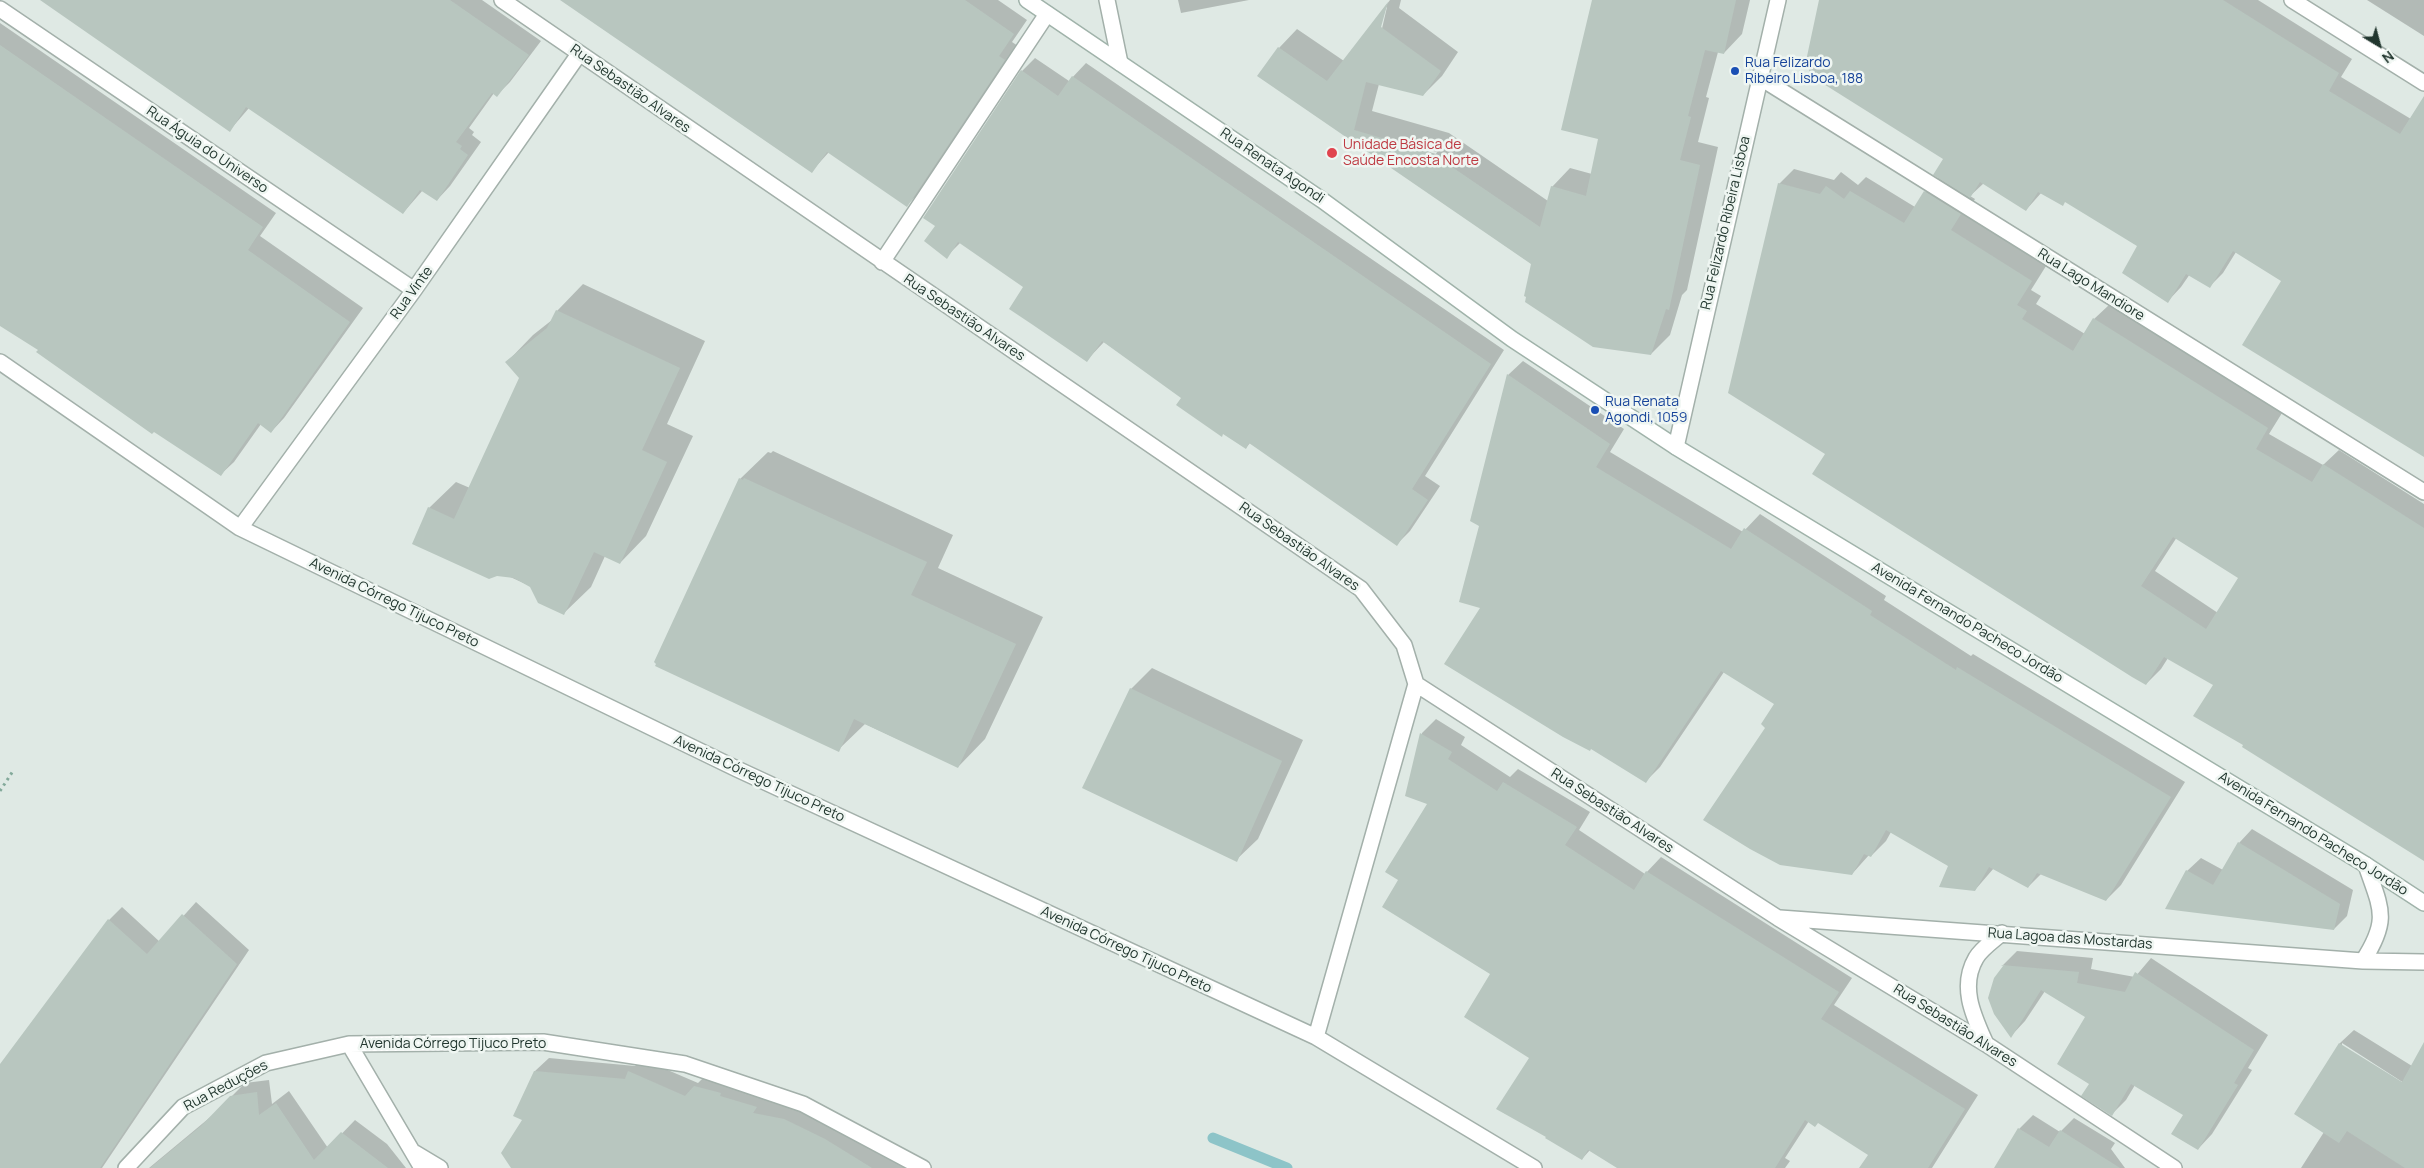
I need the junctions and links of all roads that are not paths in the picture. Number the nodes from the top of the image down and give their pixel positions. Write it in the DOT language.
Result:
graph roads {
  1 [pos="502,0"];
  2 [pos="1027,0"];
  3 [pos="1107,0"];
  4 [pos="1778,0"];
  5 [pos="2292,0"];
  6 [pos="0,9"];
  7 [pos="1048,14"];
  8 [pos="580,54"];
  9 [pos="1120,63"];
  10 [pos="1759,77"];
  11 [pos="2424,83"];
  12 [pos="882,262"];
  13 [pos="414,290"];
  14 [pos="1512,339"];
  15 [pos="0,362"];
  16 [pos="1676,447"];
  17 [pos="2424,492"];
  18 [pos="240,528"];
  19 [pos="1416,684"];
  20 [pos="2366,865"];
  21 [pos="2424,903"];
  22 [pos="1778,918"];
  23 [pos="2002,933"];
  24 [pos="2363,961"];
  25 [pos="2424,962"];
  26 [pos="1316,1037"];
  27 [pos="349,1044"];
  28 [pos="1986,1044"];
  29 [pos="411,1150"];
  30 [pos="126,1168"];
  31 [pos="422,1168"];
  32 [pos="440,1168"];
  33 [pos="923,1168"];
  34 [pos="1534,1168"];
  35 [pos="2174,1168"];
  1 -- 8 [label="street, Rua Sebastião Alvares"];
  2 -- 7 [label="street, Rua Renata Agondi"];
  3 -- 9 [label="street"];
  4 -- 10 [label="street, Rua Felizardo Ribeira Lisboa"];
  5 -- 11 [label="street"];
  6 -- 13 [label="street, Rua Águia do Universo"];
  7 -- 9 [label="street, Rua Renata Agondi"];
  7 -- 12 [label="street"];
  8 -- 12 [label="street, Rua Sebastião Alvares"];
  8 -- 13 [label="street, Rua Vinte"];
  9 -- 14 [label="street, Rua Renata Agondi"];
  10 -- 16 [label="street, Rua Felizardo Ribeira Lisboa"];
  10 -- 17 [label="street, Rua Lago Mandiore"];
  12 -- 19 [label="street, Rua Sebastião Alvares"];
  13 -- 18 [label="street, Rua Vinte"];
  14 -- 16 [label="street, Avenida Fernando Pacheco Jordão"];
  15 -- 18 [label="street, Avenida Córrego Tijuco Preto"];
  16 -- 20 [label="street, Avenida Fernando Pacheco Jordão"];
  18 -- 26 [label="street, Avenida Córrego Tijuco Preto"];
  19 -- 22 [label="street, Rua Sebastião Alvares"];
  19 -- 26 [label="street"];
  20 -- 21 [label="street, Avenida Fernando Pacheco Jordão"];
  20 -- 24 [label="street"];
  22 -- 23 [label="street, Rua Lagoa das Mostardas"];
  22 -- 28 [label="street, Rua Sebastião Alvares"];
  23 -- 24 [label="street, Rua Lagoa das Mostardas"];
  23 -- 28 [label="street"];
  24 -- 25 [label="street, Rua Lagoa das Mostardas"];
  26 -- 34 [label="street, Avenida Córrego Tijuco Preto"];
  27 -- 29 [label="street"];
  27 -- 30 [label="street, Rua Reduções"];
  27 -- 33 [label="street, Avenida Córrego Tijuco Preto"];
  28 -- 35 [label="street, Rua Sebastião Alvares"];
  29 -- 31 [label="street"];
  29 -- 32 [label="street"];
}
